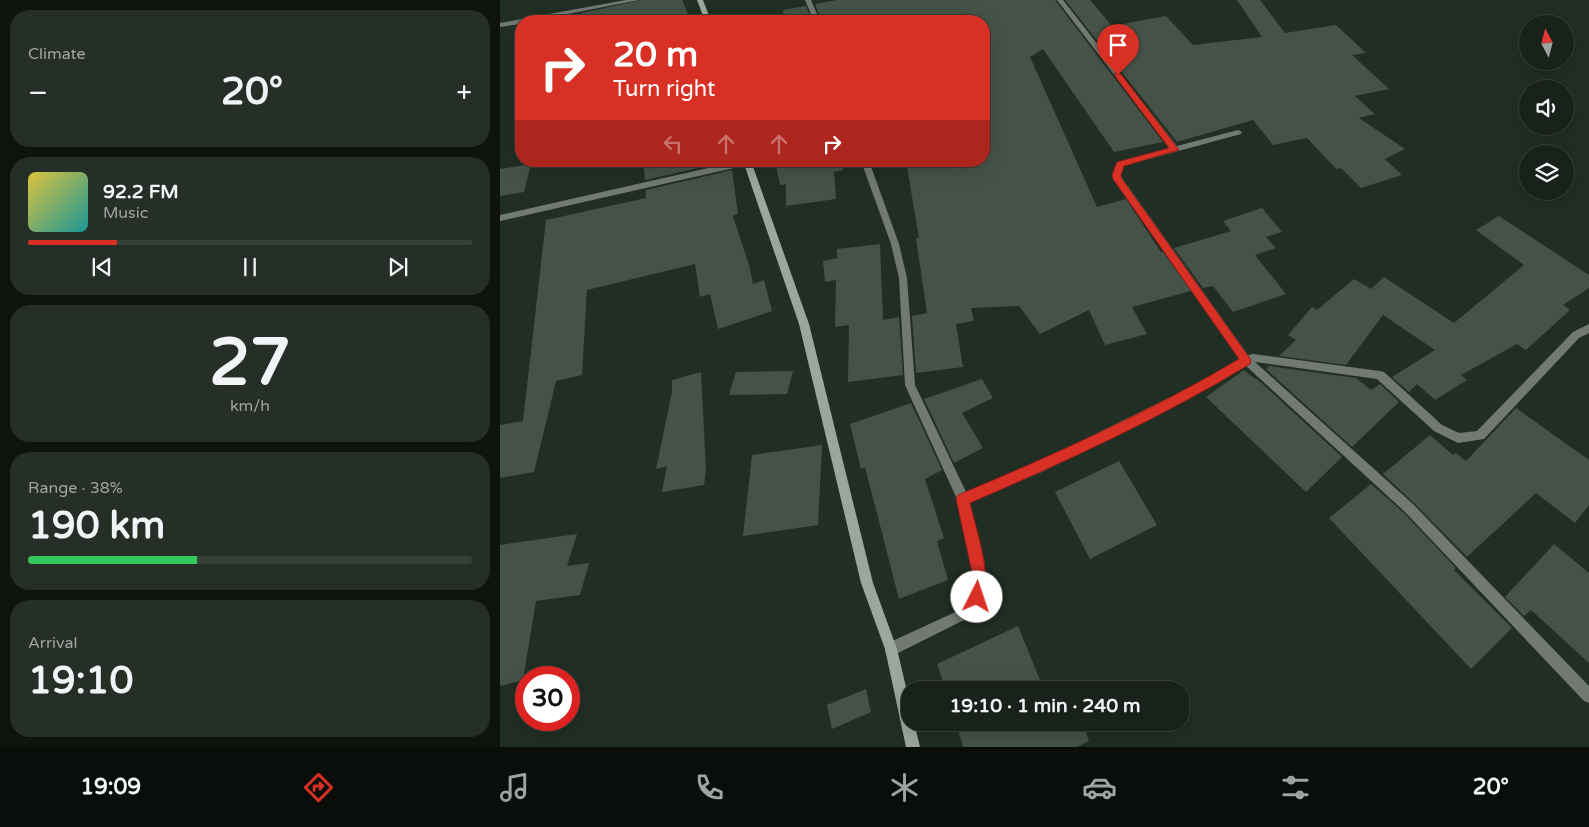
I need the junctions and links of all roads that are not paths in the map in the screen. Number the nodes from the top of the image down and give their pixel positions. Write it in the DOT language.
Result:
graph roads {
  1 [pos="636,0"];
  2 [pos="700,0"];
  3 [pos="808,0"];
  4 [pos="1060,0"];
  5 [pos="555,15"];
  6 [pos="706,15"];
  7 [pos="814,15"];
  8 [pos="515,22"];
  9 [pos="500,25"];
  10 [pos="1238,132"];
  11 [pos="1175,150"];
  12 [pos="725,167"];
  13 [pos="749,167"];
  14 [pos="867,167"];
  15 [pos="500,218"];
  16 [pos="1589,328"];
  17 [pos="1246,360"];
  18 [pos="963,499"];
  19 [pos="891,649"];
  20 [pos="1589,696"];
  21 [pos="914,747"];
  1 -- 5 [label="street"];
  2 -- 6 [label="street"];
  3 -- 7 [label="street"];
  4 -- 11 [label="street"];
  8 -- 9 [label="street"];
  10 -- 11 [label="street"];
  11 -- 17 [label="street"];
  12 -- 15 [label="street"];
  13 -- 19 [label="street"];
  14 -- 18 [label="street"];
  16 -- 17 [label="street"];
  17 -- 18 [label="street"];
  17 -- 20 [label="street"];
  18 -- 19 [label="street"];
  19 -- 21 [label="street"];
}
